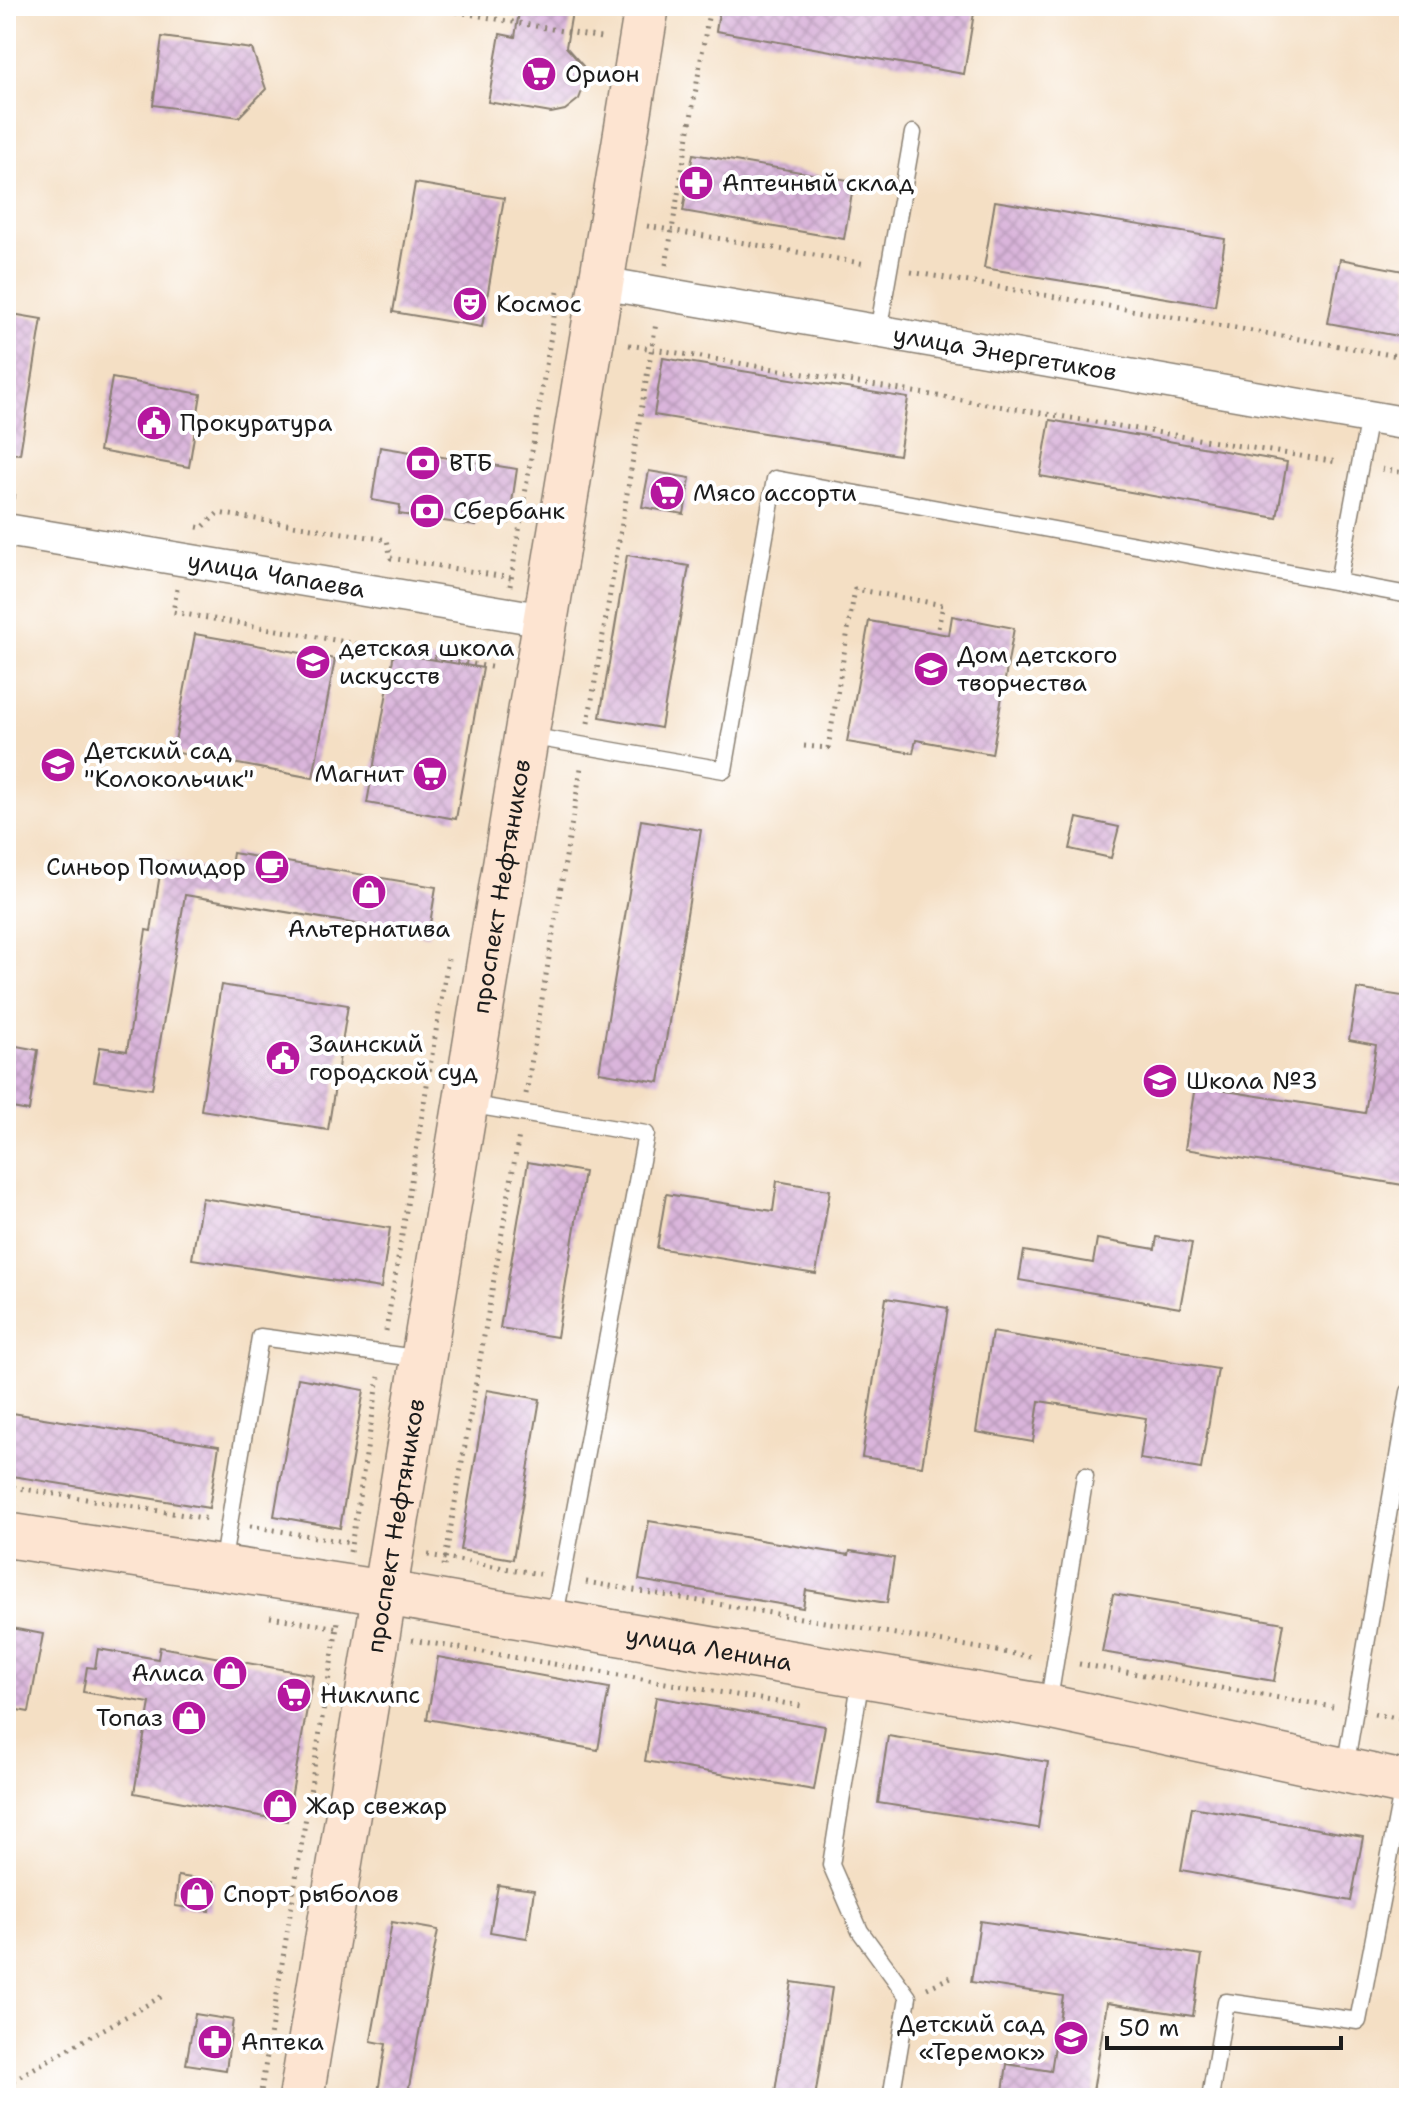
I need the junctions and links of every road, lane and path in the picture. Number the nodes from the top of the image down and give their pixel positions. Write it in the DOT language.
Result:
graph roads {
  1 [pos="425,6"];
  2 [pos="647,6"];
  3 [pos="710,6"];
  4 [pos="602,27"];
  5 [pos="601,38"];
  6 [pos="598,52"];
  7 [pos="913,133"];
  8 [pos="612,220"];
  9 [pos="672,231"];
  10 [pos="889,268"];
  11 [pos="580,285"];
  12 [pos="661,294"];
  13 [pos="878,332"];
  14 [pos="572,335"];
  15 [pos="652,348"];
  16 [pos="1409,358"];
  17 [pos="1369,417"];
  18 [pos="1409,424"];
  19 [pos="1360,465"];
  20 [pos="1409,474"];
  21 [pos="6,495"];
  22 [pos="21,497"];
  23 [pos="187,525"];
  24 [pos="6,530"];
  25 [pos="511,578"];
  26 [pos="1338,582"];
  27 [pos="177,587"];
  28 [pos="1409,595"];
  29 [pos="525,617"];
  30 [pos="937,633"];
  31 [pos="496,668"];
  32 [pos="494,683"];
  33 [pos="527,735"];
  34 [pos="584,746"];
  35 [pos="804,746"];
  36 [pos="450,948"];
  37 [pos="466,1103"];
  38 [pos="523,1113"];
  39 [pos="403,1356"];
  40 [pos="1409,1392"];
  41 [pos="1085,1476"];
  42 [pos="6,1486"];
  43 [pos="229,1522"];
  44 [pos="6,1535"];
  45 [pos="372,1546"];
  46 [pos="447,1559"];
  47 [pos="222,1568"];
  48 [pos="563,1578"];
  49 [pos="365,1590"];
  50 [pos="554,1622"];
  51 [pos="1056,1660"];
  52 [pos="861,1675"];
  53 [pos="1048,1707"];
  54 [pos="1354,1711"];
  55 [pos="1409,1720"];
  56 [pos="1344,1773"];
  57 [pos="1406,1784"];
  58 [pos="166,1994"];
  59 [pos="6,2084"];
  60 [pos="260,2098"];
  61 [pos="301,2098"];
  62 [pos="891,2098"];
  63 [pos="1210,2098"];
  1 -- 5 [label="path"];
  2 -- 8 [label="main road, проспект Нефтяников"];
  3 -- 9 [label="path"];
  4 -- 5 [label="path"];
  5 -- 6 [label="path"];
  7 -- 10 [label="lane"];
  8 -- 9 [label="path"];
  8 -- 11 [label="main road, проспект Нефтяников"];
  9 -- 10 [label="path"];
  9 -- 12 [label="path"];
  10 -- 13 [label="lane"];
  10 -- 16 [label="path"];
  11 -- 12 [label="street, улица Энергетиков"];
  11 -- 14 [label="main road, проспект Нефтяников"];
  11 -- 14 [label="path"];
  12 -- 13 [label="street, улица Энергетиков"];
  12 -- 15 [label="path"];
  13 -- 17 [label="street, улица Энергетиков"];
  14 -- 15 [label="path"];
  14 -- 25 [label="path"];
  14 -- 29 [label="main road, проспект Нефтяников"];
  15 -- 19 [label="path"];
  15 -- 34 [label="path"];
  17 -- 18 [label="street, улица Энергетиков"];
  17 -- 19 [label="lane"];
  19 -- 20 [label="path"];
  19 -- 26 [label="lane"];
  21 -- 22 [label="path"];
  23 -- 25 [label="path"];
  24 -- 29 [label="street, улица Чапаева"];
  25 -- 29 [label="path"];
  26 -- 28 [label="lane"];
  26 -- 34 [label="lane"];
  27 -- 31 [label="path"];
  29 -- 31 [label="path"];
  29 -- 33 [label="main road, проспект Нефтяников"];
  30 -- 35 [label="path"];
  31 -- 32 [label="path"];
  33 -- 34 [label="lane"];
  33 -- 37 [label="main road, проспект Нефтяников"];
  34 -- 38 [label="path"];
  36 -- 39 [label="path"];
  37 -- 38 [label="lane"];
  37 -- 39 [label="main road, проспект Нефтяников"];
  38 -- 46 [label="path"];
  38 -- 48 [label="lane"];
  39 -- 43 [label="lane"];
  39 -- 45 [label="main road, проспект Нефтяников"];
  39 -- 45 [label="path"];
  40 -- 54 [label="lane"];
  41 -- 51 [label="lane"];
  42 -- 43 [label="path"];
  43 -- 45 [label="path"];
  43 -- 47 [label="lane"];
  44 -- 47 [label="main road, улица Ленина"];
  45 -- 46 [label="path"];
  45 -- 49 [label="main road, проспект Нефтяников"];
  45 -- 49 [label="path"];
  46 -- 48 [label="path"];
  47 -- 49 [label="main road, улица Ленина"];
  48 -- 50 [label="lane"];
  48 -- 51 [label="path"];
  49 -- 50 [label="main road, улица Ленина"];
  49 -- 60 [label="path"];
  49 -- 61 [label="main road, проспект Нефтяников"];
  50 -- 52 [label="main road, улица Ленина"];
  51 -- 53 [label="lane"];
  51 -- 54 [label="path"];
  52 -- 53 [label="main road, улица Ленина"];
  52 -- 62 [label="lane"];
  53 -- 56 [label="main road, улица Ленина"];
  54 -- 55 [label="path"];
  54 -- 56 [label="lane"];
  56 -- 57 [label="main road, улица Ленина"];
  57 -- 63 [label="lane"];
  58 -- 59 [label="path"];
}
